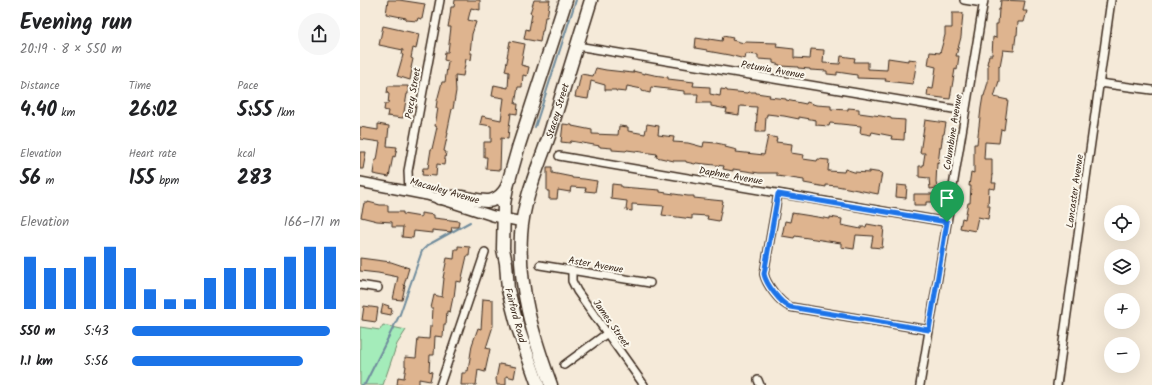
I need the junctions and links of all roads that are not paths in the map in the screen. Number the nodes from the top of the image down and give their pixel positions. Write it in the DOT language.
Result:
graph roads {
  1 [pos="440,0"];
  2 [pos="566,0"];
  3 [pos="591,0"];
  4 [pos="964,0"];
  5 [pos="1111,0"];
  6 [pos="984,2"];
  7 [pos="577,46"];
  8 [pos="1099,83"];
  9 [pos="1152,90"];
  10 [pos="965,111"];
  11 [pos="559,156"];
  12 [pos="360,182"];
  13 [pos="507,187"];
  14 [pos="409,191"];
  15 [pos="778,194"];
  16 [pos="439,198"];
  17 [pos="503,218"];
  18 [pos="523,222"];
  19 [pos="947,222"];
  20 [pos="485,252"];
  21 [pos="540,265"];
  22 [pos="572,270"];
  23 [pos="650,283"];
  24 [pos="360,285"];
  25 [pos="378,288"];
  26 [pos="929,330"];
  27 [pos="606,334"];
  28 [pos="564,365"];
  29 [pos="440,385"];
  30 [pos="538,385"];
  31 [pos="551,385"];
  32 [pos="644,385"];
  33 [pos="920,385"];
  34 [pos="1056,385"];
  1 -- 14 [label="street, Percy Street"];
  2 -- 13 [label="highway"];
  3 -- 7 [label="highway, Stacey Street"];
  4 -- 6 [label="street"];
  5 -- 8 [label="street, Lancaster Avenue"];
  6 -- 10 [label="street, Columbine Avenue"];
  7 -- 10 [label="street, Petunia Avenue"];
  7 -- 18 [label="highway, Stacey Street"];
  8 -- 9 [label="street"];
  8 -- 34 [label="street, Lancaster Avenue"];
  10 -- 19 [label="street, Columbine Avenue"];
  11 -- 15 [label="street, Daphne Avenue"];
  12 -- 14 [label="main road, Macauley Avenue"];
  13 -- 16 [label="highway"];
  13 -- 17 [label="highway"];
  14 -- 16 [label="main road, Macauley Avenue"];
  15 -- 19 [label="street, Daphne Avenue"];
  15 -- 26 [label="street"];
  16 -- 17 [label="main road, Macauley Avenue"];
  17 -- 18 [label="main road, Macauley Avenue"];
  17 -- 30 [label="highway, Fairford Road"];
  18 -- 31 [label="highway, Fairford Road"];
  19 -- 26 [label="street, Columbine Avenue"];
  20 -- 29 [label="street"];
  21 -- 22 [label="street, Aster Avenue"];
  22 -- 23 [label="street, Aster Avenue"];
  22 -- 27 [label="street, James Street"];
  24 -- 25 [label="street"];
  26 -- 33 [label="street, Columbine Avenue"];
  27 -- 28 [label="street"];
  27 -- 32 [label="street, James Street"];
}
